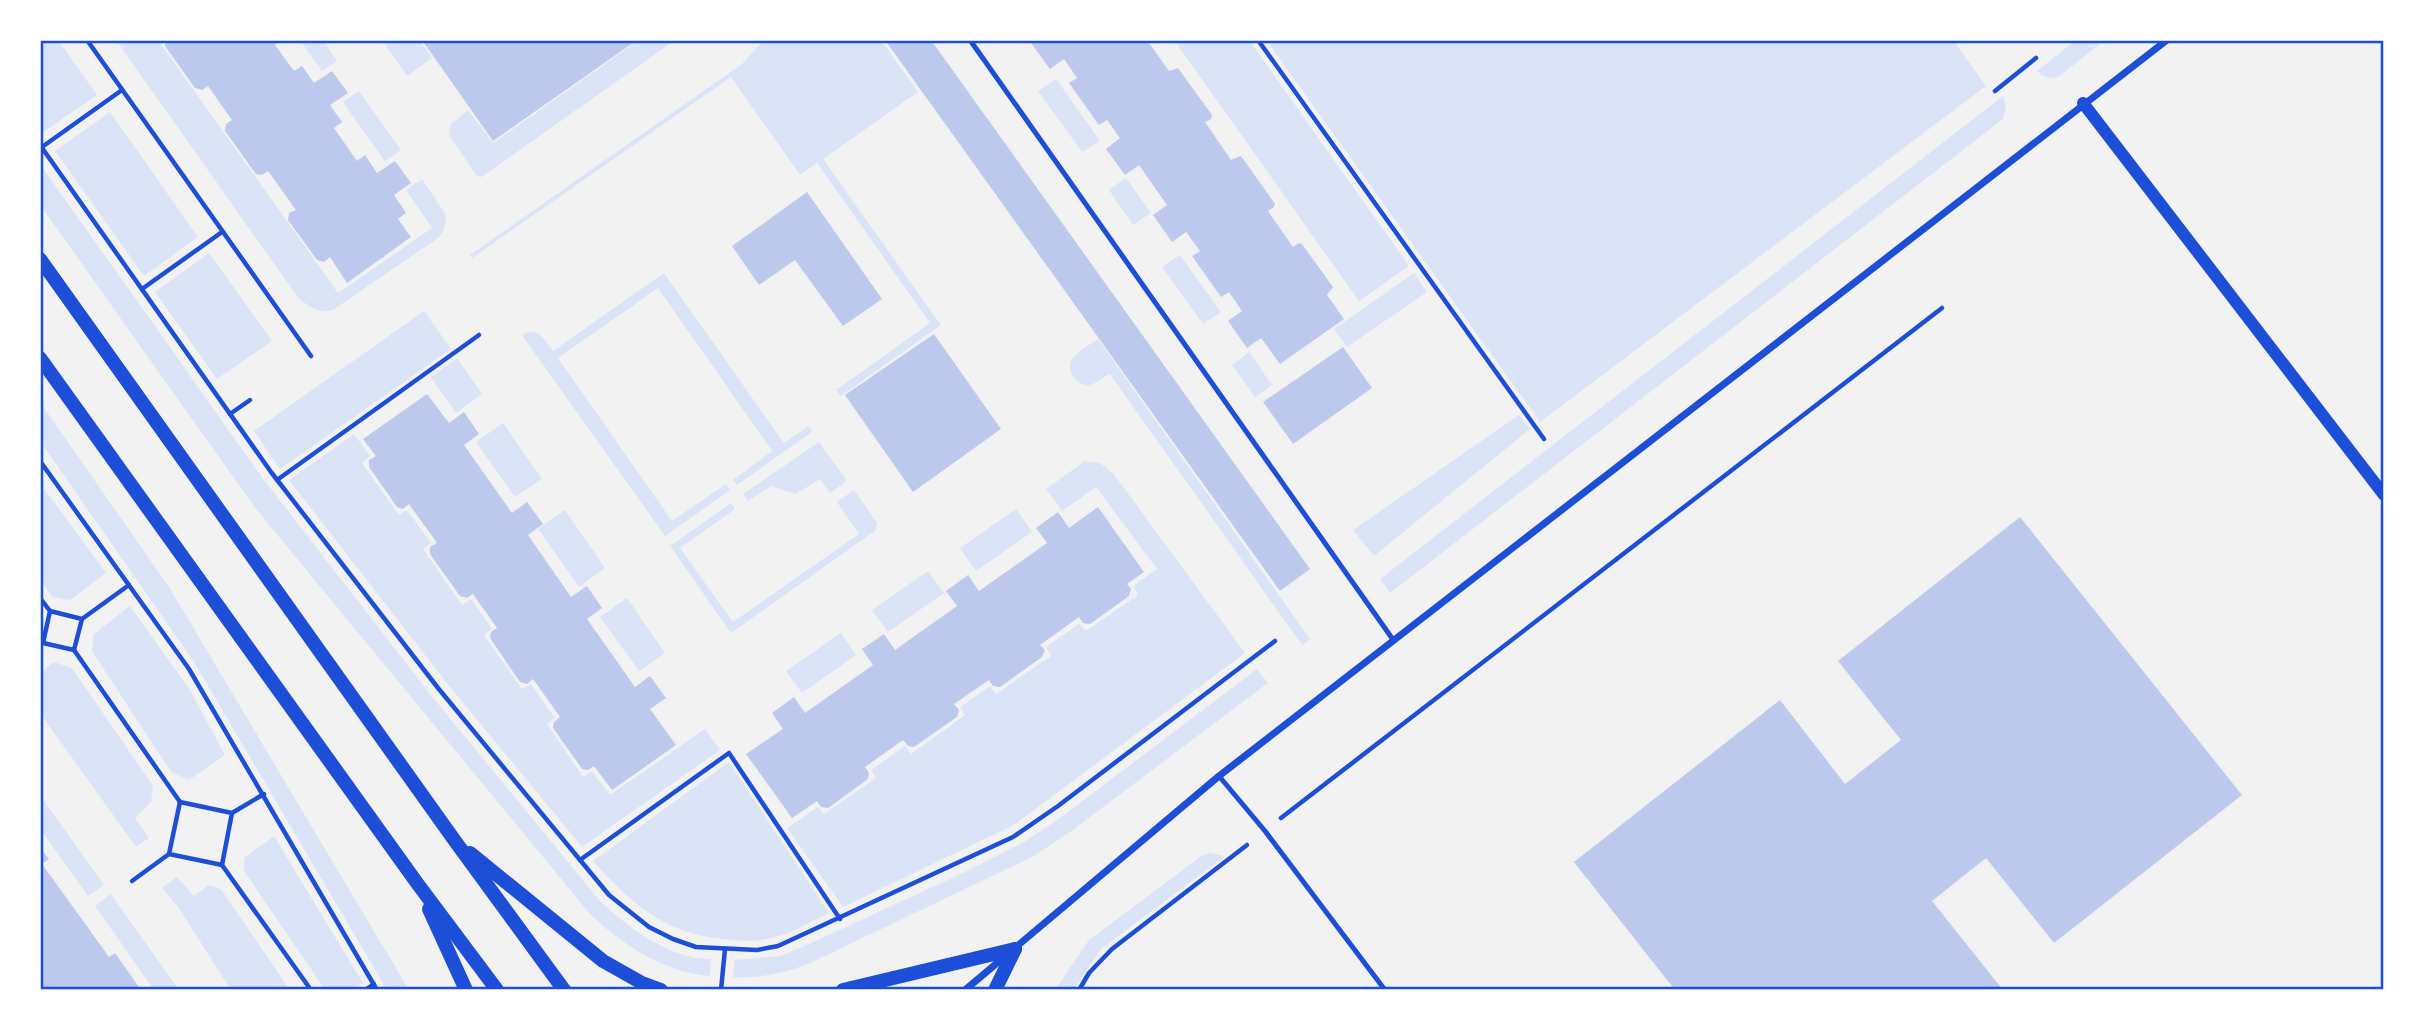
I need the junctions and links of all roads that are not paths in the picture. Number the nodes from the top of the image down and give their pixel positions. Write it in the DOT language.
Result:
graph roads {
  1 [pos="970,40"];
  2 [pos="2167,40"];
  3 [pos="2083,103"];
  4 [pos="40,259"];
  5 [pos="40,358"];
  6 [pos="2384,495"];
  7 [pos="1394,641"];
  8 [pos="1219,776"];
  9 [pos="455,841"];
  10 [pos="417,883"];
  11 [pos="1015,948"];
  12 [pos="466,990"];
  13 [pos="497,990"];
  14 [pos="564,990"];
  15 [pos="661,990"];
  16 [pos="843,990"];
  17 [pos="965,990"];
  18 [pos="995,990"];
  19 [pos="1385,990"];
  1 -- 7 [label="lane"];
  2 -- 3 [label="street"];
  3 -- 6 [label="street"];
  3 -- 7 [label="street"];
  4 -- 9 [label="main road"];
  5 -- 10 [label="main road"];
  7 -- 8 [label="street"];
  8 -- 11 [label="street"];
  8 -- 19 [label="lane"];
  9 -- 14 [label="main road"];
  9 -- 15 [label="main road"];
  10 -- 12 [label="main road"];
  10 -- 13 [label="main road"];
  11 -- 16 [label="main road"];
  11 -- 17 [label="street"];
  11 -- 18 [label="main road"];
}
